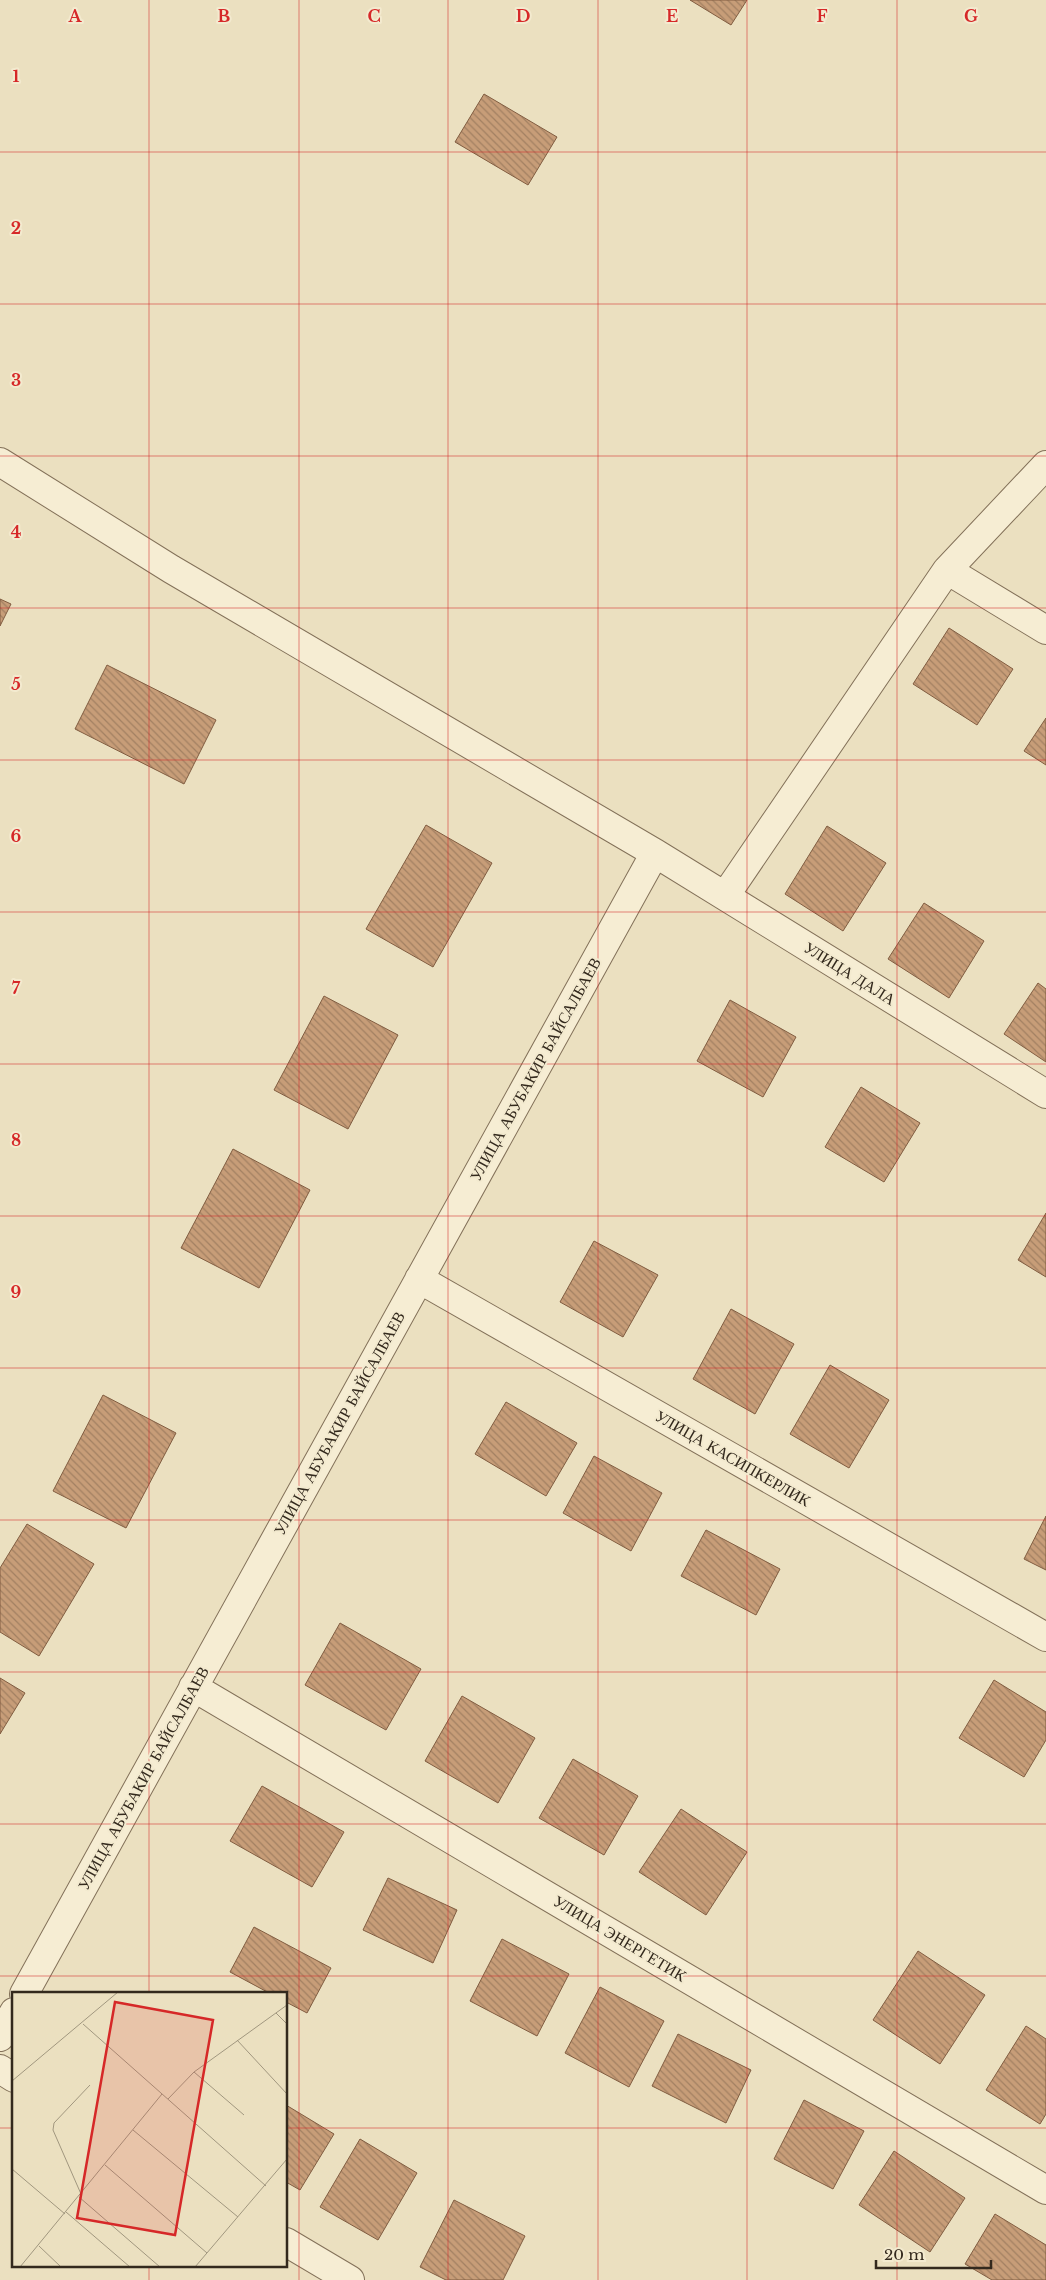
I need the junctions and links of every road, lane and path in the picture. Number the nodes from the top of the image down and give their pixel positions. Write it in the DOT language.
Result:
graph roads {
  1 [pos="0,462"];
  2 [pos="1046,465"];
  3 [pos="947,570"];
  4 [pos="1046,630"];
  5 [pos="654,853"];
  6 [pos="725,896"];
  7 [pos="1046,1094"];
  8 [pos="419,1278"];
  9 [pos="1046,1637"];
  10 [pos="193,1687"];
  11 [pos="25,1992"];
  12 [pos="0,2069"];
  13 [pos="12,2077"];
  14 [pos="1046,2190"];
  15 [pos="288,2243"];
  16 [pos="350,2280"];
  1 -- 5 [label="street, УЛИЦА ДАЛА"];
  2 -- 3 [label="street"];
  3 -- 4 [label="street"];
  3 -- 6 [label="street"];
  5 -- 6 [label="street, УЛИЦА ДАЛА"];
  5 -- 8 [label="street, УЛИЦА АБУБАКИР БАЙСАЛБАЕВ"];
  6 -- 7 [label="street, УЛИЦА ДАЛА"];
  8 -- 9 [label="street, УЛИЦА КАСИПКЕРЛИК"];
  8 -- 10 [label="street, УЛИЦА АБУБАКИР БАЙСАЛБАЕВ"];
  10 -- 11 [label="street, УЛИЦА АБУБАКИР БАЙСАЛБАЕВ"];
  10 -- 14 [label="street, УЛИЦА ЭНЕРГЕТИК"];
  12 -- 13 [label="street"];
  15 -- 16 [label="street"];
}
